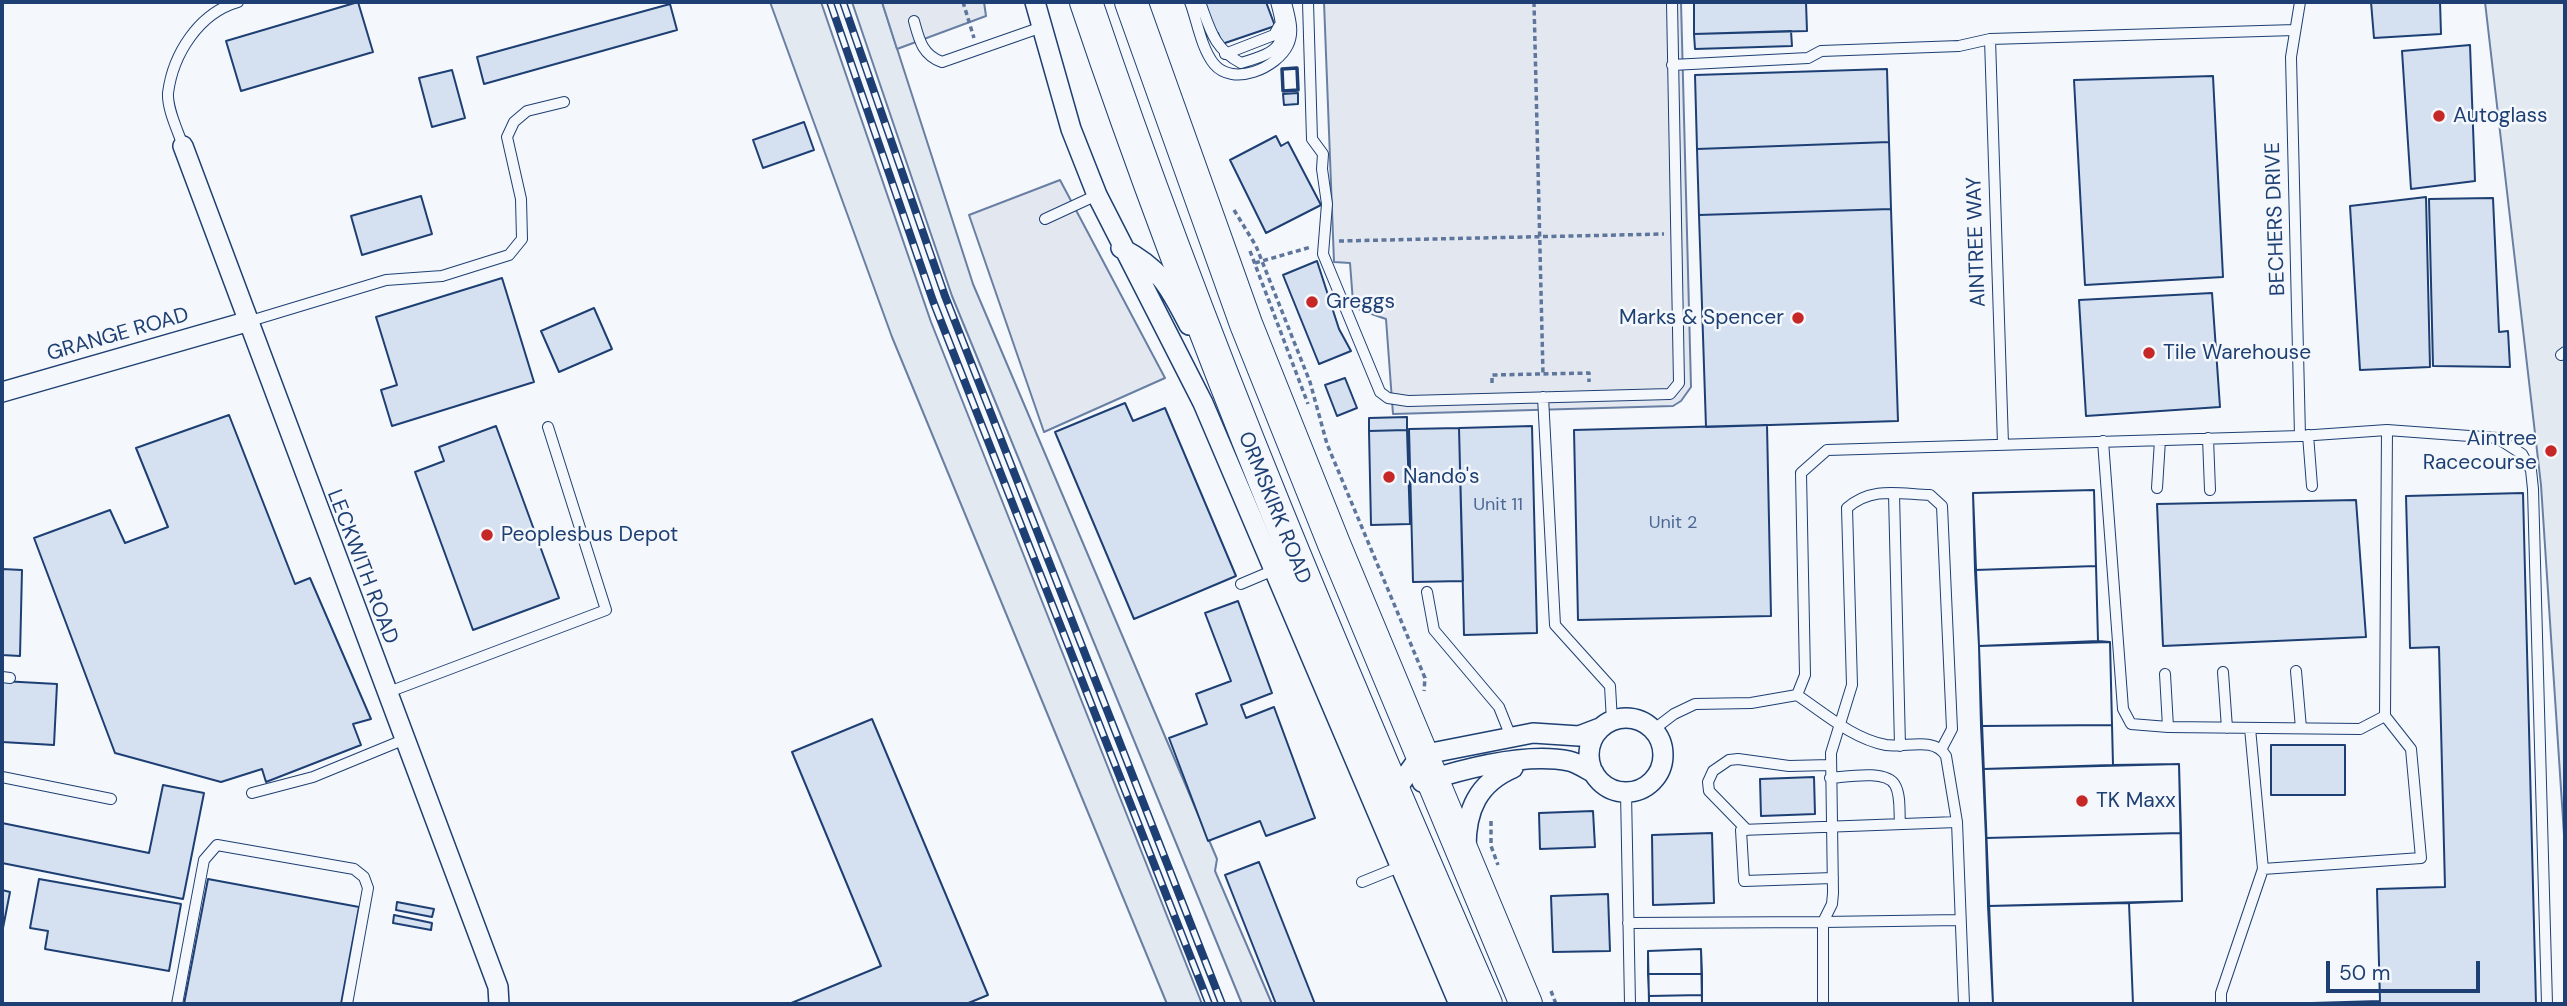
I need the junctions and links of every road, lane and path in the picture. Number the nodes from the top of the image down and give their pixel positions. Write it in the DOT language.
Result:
graph roads {
  1 [pos="238,2"];
  2 [pos="963,2"];
  3 [pos="1035,2"];
  4 [pos="1086,2"];
  5 [pos="1131,2"];
  6 [pos="1190,2"];
  7 [pos="1200,2"];
  8 [pos="1276,2"];
  9 [pos="1286,2"];
  10 [pos="1308,2"];
  11 [pos="1534,2"];
  12 [pos="1672,2"];
  13 [pos="2300,2"];
  14 [pos="914,21"];
  15 [pos="1281,22"];
  16 [pos="1042,27"];
  17 [pos="2295,30"];
  18 [pos="1990,39"];
  19 [pos="977,50"];
  20 [pos="1225,54"];
  21 [pos="1672,65"];
  22 [pos="564,102"];
  23 [pos="183,146"];
  24 [pos="1097,195"];
  25 [pos="1233,207"];
  26 [pos="1045,219"];
  27 [pos="1676,234"];
  28 [pos="1540,237"];
  29 [pos="1121,248"];
  30 [pos="1323,249"];
  31 [pos="1262,261"];
  32 [pos="1255,263"];
  33 [pos="246,322"];
  34 [pos="1543,374"];
  35 [pos="2,392"];
  36 [pos="1544,397"];
  37 [pos="548,427"];
  38 [pos="2387,430"];
  39 [pos="2304,436"];
  40 [pos="1247,439"];
  41 [pos="2208,439"];
  42 [pos="2160,440"];
  43 [pos="2103,441"];
  44 [pos="2003,444"];
  45 [pos="2312,486"];
  46 [pos="2157,488"];
  47 [pos="2210,490"];
  48 [pos="1894,494"];
  49 [pos="1274,570"];
  50 [pos="1241,584"];
  51 [pos="1427,592"];
  52 [pos="2296,671"];
  53 [pos="2223,672"];
  54 [pos="2165,674"];
  55 [pos="1424,691"];
  56 [pos="385,693"];
  57 [pos="1797,695"];
  58 [pos="2385,716"];
  59 [pos="1838,722"];
  60 [pos="1606,724"];
  61 [pos="2168,727"];
  62 [pos="2227,728"];
  63 [pos="2250,728"];
  64 [pos="2301,728"];
  65 [pos="1653,730"];
  66 [pos="1511,737"];
  67 [pos="403,740"];
  68 [pos="1900,746"];
  69 [pos="1942,748"];
  70 [pos="1544,758"];
  71 [pos="1830,765"];
  72 [pos="1426,767"];
  73 [pos="1594,774"];
  74 [pos="2,777"];
  75 [pos="1830,778"];
  76 [pos="1395,791"];
  77 [pos="1626,792"];
  78 [pos="252,793"];
  79 [pos="111,799"];
  80 [pos="1473,802"];
  81 [pos="1957,822"];
  82 [pos="1900,824"];
  83 [pos="1831,826"];
  84 [pos="1747,830"];
  85 [pos="1465,861"];
  86 [pos="1399,867"];
  87 [pos="2263,869"];
  88 [pos="1501,871"];
  89 [pos="1832,878"];
  90 [pos="1362,882"];
  91 [pos="1961,920"];
  92 [pos="1823,922"];
  93 [pos="1628,923"];
  94 [pos="1546,980"];
  95 [pos="177,1004"];
  96 [pos="347,1004"];
  97 [pos="499,1004"];
  98 [pos="1459,1004"];
  99 [pos="1486,1004"];
  100 [pos="1526,1004"];
  101 [pos="1556,1004"];
  102 [pos="1630,1004"];
  103 [pos="1823,1004"];
  104 [pos="1964,1004"];
  105 [pos="2221,1004"];
  106 [pos="2547,1004"];
  1 -- 23 [label="lane"];
  2 -- 19 [label="path"];
  3 -- 16 [label="street"];
  4 -- 40 [label="highway, ORMSKIRK ROAD"];
  5 -- 72 [label="highway, ORMSKIRK ROAD"];
  6 -- 9 [label="lane"];
  7 -- 20 [label="lane"];
  8 -- 15 [label="lane"];
  10 -- 30 [label="lane"];
  11 -- 28 [label="path"];
  12 -- 21 [label="lane"];
  13 -- 17 [label="lane, BECHERS DRIVE"];
  14 -- 19 [label="lane"];
  15 -- 20 [label="lane"];
  15 -- 20 [label="lane"];
  16 -- 19 [label="lane"];
  16 -- 24 [label="street"];
  17 -- 18 [label="lane"];
  17 -- 39 [label="lane, BECHERS DRIVE"];
  18 -- 21 [label="lane"];
  18 -- 44 [label="lane, AINTREE WAY"];
  21 -- 27 [label="lane"];
  22 -- 33 [label="lane"];
  23 -- 33 [label="street, LECKWITH ROAD"];
  24 -- 26 [label="lane"];
  24 -- 29 [label="street"];
  25 -- 31 [label="path"];
  27 -- 28 [label="path"];
  27 -- 36 [label="lane"];
  28 -- 30 [label="path"];
  28 -- 34 [label="path"];
  29 -- 40 [label="street"];
  29 -- 49 [label="street"];
  30 -- 31 [label="path"];
  30 -- 36 [label="lane"];
  31 -- 32 [label="path"];
  31 -- 55 [label="path"];
  33 -- 35 [label="street, GRANGE ROAD"];
  33 -- 56 [label="street, LECKWITH ROAD"];
  36 -- 60 [label="lane"];
  37 -- 56 [label="lane"];
  38 -- 39 [label="lane"];
  38 -- 58 [label="lane"];
  38 -- 106 [label="lane"];
  39 -- 41 [label="lane"];
  39 -- 45 [label="lane, BECHERS DRIVE"];
  40 -- 76 [label="highway, ORMSKIRK ROAD"];
  41 -- 42 [label="lane"];
  41 -- 47 [label="lane"];
  42 -- 43 [label="lane"];
  42 -- 46 [label="lane"];
  43 -- 44 [label="lane"];
  43 -- 61 [label="lane"];
  44 -- 57 [label="lane"];
  48 -- 59 [label="lane"];
  48 -- 68 [label="lane"];
  48 -- 69 [label="lane"];
  49 -- 50 [label="lane"];
  49 -- 86 [label="street"];
  51 -- 66 [label="lane"];
  52 -- 64 [label="lane"];
  53 -- 62 [label="lane"];
  54 -- 61 [label="lane"];
  56 -- 67 [label="street, LECKWITH ROAD"];
  57 -- 59 [label="lane"];
  57 -- 65 [label="lane"];
  58 -- 64 [label="lane"];
  58 -- 87 [label="lane"];
  59 -- 68 [label="lane"];
  59 -- 71 [label="lane"];
  60 -- 65 [label="street"];
  60 -- 66 [label="street"];
  60 -- 73 [label="street"];
  61 -- 62 [label="lane"];
  62 -- 63 [label="lane"];
  63 -- 64 [label="lane"];
  63 -- 87 [label="lane"];
  65 -- 77 [label="street"];
  66 -- 72 [label="street"];
  67 -- 78 [label="lane"];
  67 -- 97 [label="street, LECKWITH ROAD"];
  68 -- 69 [label="lane"];
  69 -- 81 [label="lane"];
  70 -- 72 [label="street"];
  70 -- 73 [label="street"];
  70 -- 80 [label="street"];
  71 -- 75 [label="lane"];
  71 -- 84 [label="lane"];
  72 -- 76 [label="street"];
  72 -- 85 [label="highway, ORMSKIRK ROAD"];
  73 -- 77 [label="street"];
  74 -- 79 [label="lane"];
  75 -- 82 [label="lane"];
  75 -- 83 [label="lane"];
  76 -- 99 [label="highway, ORMSKIRK ROAD"];
  77 -- 93 [label="lane"];
  80 -- 85 [label="street"];
  80 -- 88 [label="path"];
  81 -- 82 [label="lane"];
  81 -- 91 [label="lane"];
  82 -- 83 [label="lane"];
  83 -- 84 [label="lane"];
  83 -- 89 [label="lane"];
  84 -- 89 [label="lane"];
  85 -- 100 [label="highway, ORMSKIRK ROAD"];
  86 -- 90 [label="lane"];
  86 -- 98 [label="street"];
  87 -- 105 [label="lane"];
  89 -- 92 [label="lane"];
  91 -- 92 [label="lane"];
  91 -- 104 [label="lane"];
  92 -- 93 [label="lane"];
  92 -- 103 [label="lane"];
  93 -- 102 [label="lane"];
  94 -- 101 [label="path"];
  95 -- 96 [label="lane"];
}
